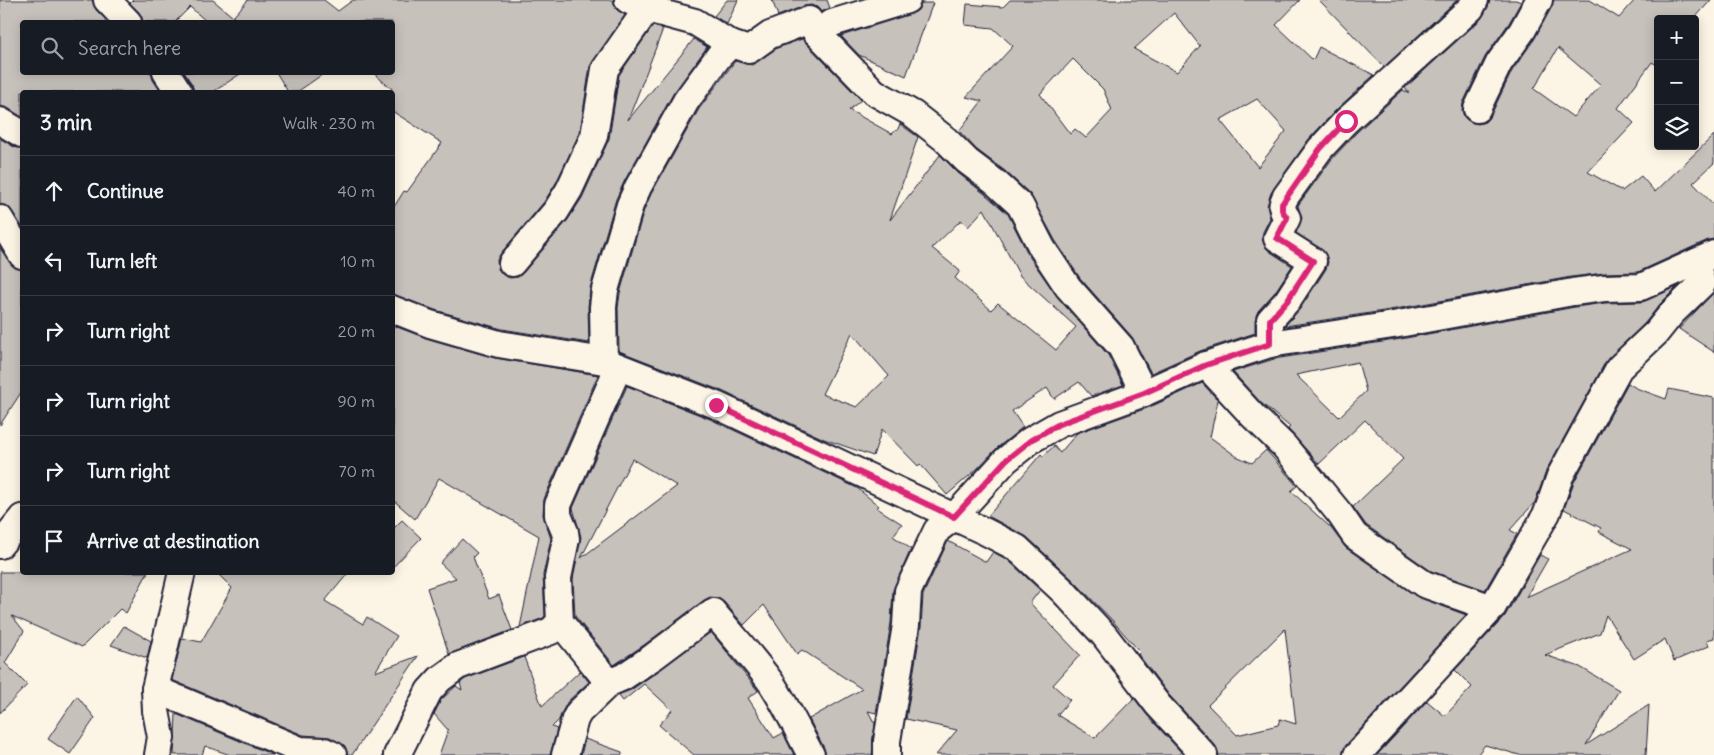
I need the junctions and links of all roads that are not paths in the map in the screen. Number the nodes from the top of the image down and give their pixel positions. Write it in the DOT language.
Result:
graph roads {
  1 [pos="107,0"];
  2 [pos="907,0"];
  3 [pos="1475,0"];
  4 [pos="1539,0"];
  5 [pos="638,5"];
  6 [pos="809,17"];
  7 [pos="126,20"];
  8 [pos="730,44"];
  9 [pos="168,75"];
  10 [pos="178,90"];
  11 [pos="1477,110"];
  12 [pos="0,121"];
  13 [pos="20,133"];
  14 [pos="0,219"];
  15 [pos="20,252"];
  16 [pos="1705,258"];
  17 [pos="512,263"];
  18 [pos="395,310"];
  19 [pos="1270,344"];
  20 [pos="611,365"];
  21 [pos="1206,365"];
  22 [pos="1144,393"];
  23 [pos="954,517"];
  24 [pos="20,520"];
  25 [pos="0,545"];
  26 [pos="181,575"];
  27 [pos="1492,608"];
  28 [pos="560,622"];
  29 [pos="609,683"];
  30 [pos="155,689"];
  31 [pos="158,755"];
  32 [pos="333,755"];
  33 [pos="397,755"];
  34 [pos="565,755"];
  35 [pos="812,755"];
  36 [pos="887,755"];
  37 [pos="1204,755"];
  38 [pos="1358,755"];
  1 -- 7 [label="street"];
  2 -- 6 [label="street"];
  3 -- 19 [label="street"];
  4 -- 11 [label="street"];
  5 -- 8 [label="street"];
  5 -- 17 [label="street"];
  6 -- 8 [label="street"];
  6 -- 22 [label="street"];
  8 -- 20 [label="street"];
  9 -- 10 [label="street"];
  12 -- 13 [label="street"];
  14 -- 15 [label="street"];
  16 -- 19 [label="street"];
  16 -- 27 [label="street"];
  18 -- 20 [label="street"];
  19 -- 21 [label="street"];
  20 -- 23 [label="street"];
  20 -- 28 [label="street"];
  21 -- 22 [label="street"];
  21 -- 27 [label="street"];
  22 -- 23 [label="street"];
  23 -- 36 [label="street"];
  23 -- 37 [label="street"];
  24 -- 25 [label="street"];
  26 -- 30 [label="street"];
  27 -- 38 [label="street"];
  28 -- 29 [label="street"];
  28 -- 33 [label="street"];
  29 -- 34 [label="street"];
  29 -- 35 [label="street"];
  30 -- 31 [label="street"];
  30 -- 32 [label="street"];
}
